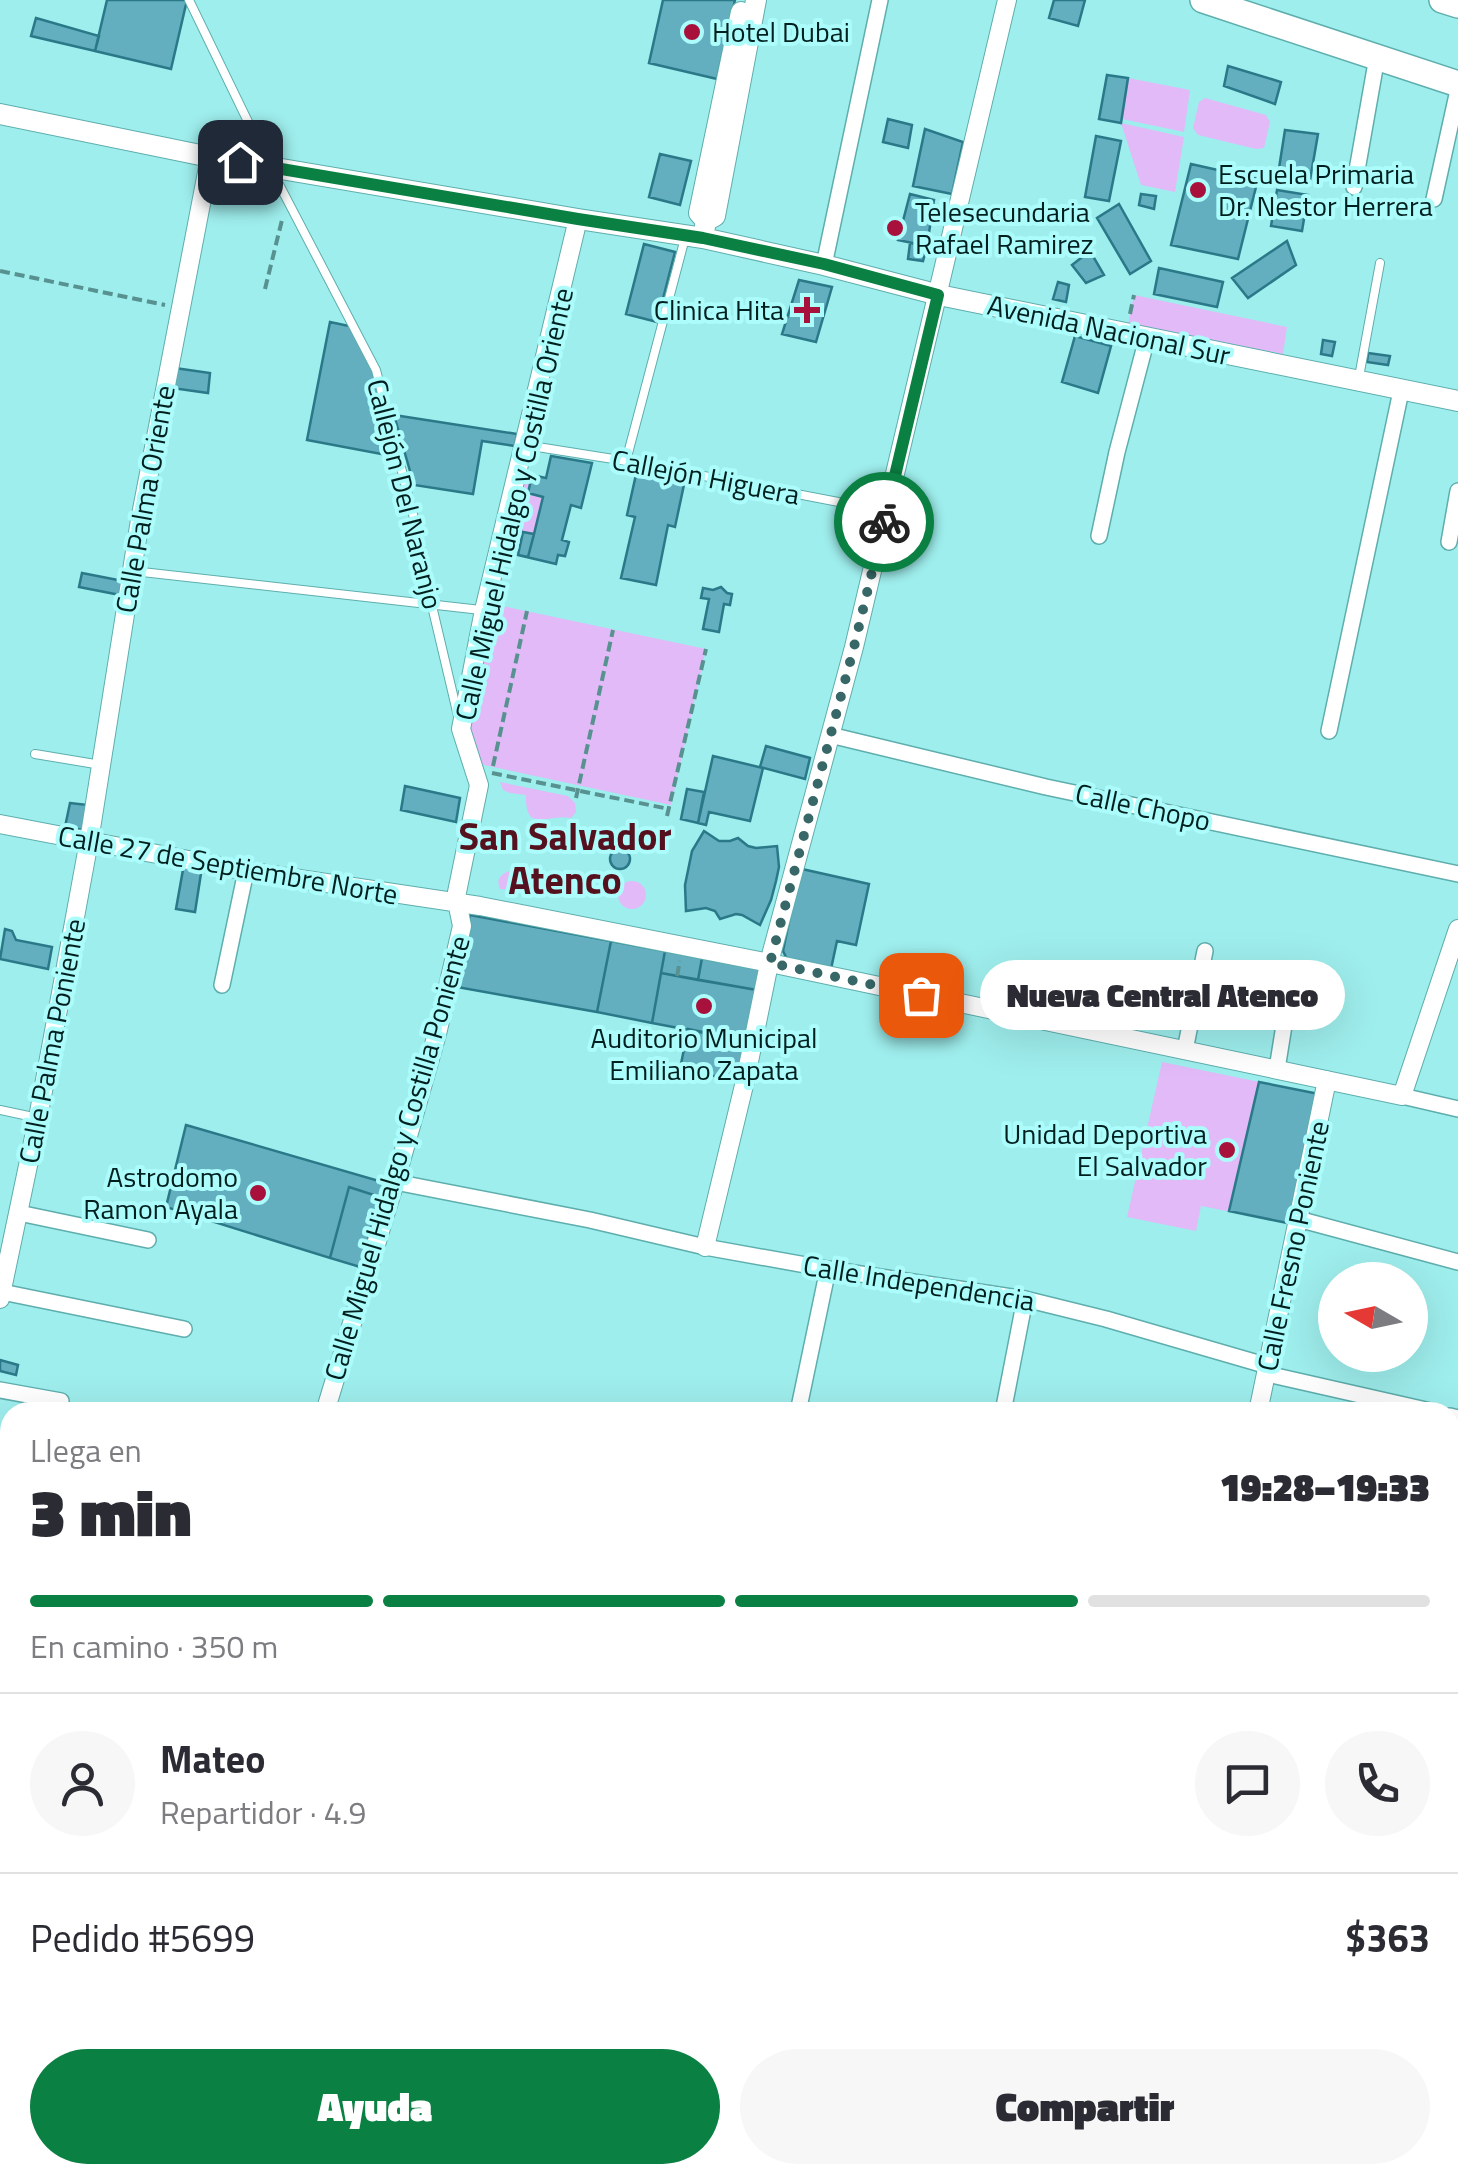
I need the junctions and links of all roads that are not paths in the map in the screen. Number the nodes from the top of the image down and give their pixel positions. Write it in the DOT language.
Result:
graph roads {
  1 [pos="190,0"];
  2 [pos="743,0"];
  3 [pos="756,0"];
  4 [pos="880,0"];
  5 [pos="1007,0"];
  6 [pos="1202,0"];
  7 [pos="1442,0"];
  8 [pos="1458,5"];
  9 [pos="1377,57"];
  10 [pos="1458,87"];
  11 [pos="0,114"];
  12 [pos="210,158"];
  13 [pos="270,168"];
  14 [pos="1354,187"];
  15 [pos="1434,199"];
  16 [pos="578,219"];
  17 [pos="698,231"];
  18 [pos="1380,263"];
  19 [pos="824,264"];
  20 [pos="938,295"];
  21 [pos="1146,338"];
  22 [pos="1358,382"];
  23 [pos="1401,390"];
  24 [pos="1458,401"];
  25 [pos="525,445"];
  26 [pos="626,461"];
  27 [pos="1458,491"];
  28 [pos="886,512"];
  29 [pos="1099,536"];
  30 [pos="1449,542"];
  31 [pos="133,570"];
  32 [pos="432,606"];
  33 [pos="484,610"];
  34 [pos="462,729"];
  35 [pos="1329,732"];
  36 [pos="830,735"];
  37 [pos="35,754"];
  38 [pos="101,765"];
  39 [pos="0,824"];
  40 [pos="89,841"];
  41 [pos="246,871"];
  42 [pos="1458,874"];
  43 [pos="456,904"];
  44 [pos="1458,929"];
  45 [pos="1205,951"];
  46 [pos="770,963"];
  47 [pos="1291,982"];
  48 [pos="222,986"];
  49 [pos="1186,1050"];
  50 [pos="1276,1069"];
  51 [pos="1327,1080"];
  52 [pos="1402,1096"];
  53 [pos="1458,1109"];
  54 [pos="0,1110"];
  55 [pos="38,1118"];
  56 [pos="395,1182"];
  57 [pos="19,1213"];
  58 [pos="1298,1219"];
  59 [pos="148,1240"];
  60 [pos="705,1247"];
  61 [pos="1458,1262"];
  62 [pos="828,1270"];
  63 [pos="1,1296"];
  64 [pos="1025,1298"];
  65 [pos="184,1330"];
  66 [pos="1268,1368"];
  67 [pos="0,1390"];
  68 [pos="61,1401"];
  69 [pos="329,1402"];
  70 [pos="800,1402"];
  71 [pos="1005,1402"];
  72 [pos="1260,1402"];
  73 [pos="1391,1402"];
  1 -- 13 [label="lane, Callejón Del Naranjo"];
  2 -- 17 [label="main road"];
  3 -- 17 [label="main road"];
  4 -- 19 [label="street"];
  5 -- 20 [label="street"];
  6 -- 9 [label="highway"];
  7 -- 8 [label="highway"];
  9 -- 10 [label="highway"];
  9 -- 14 [label="street"];
  10 -- 15 [label="street"];
  11 -- 12 [label="main road, Avenida Nacional Sur"];
  12 -- 13 [label="main road, Avenida Nacional Sur"];
  12 -- 31 [label="street, Calle Palma Oriente"];
  13 -- 16 [label="main road, Avenida Nacional Sur"];
  13 -- 32 [label="lane, Callejón Del Naranjo"];
  16 -- 17 [label="main road, Avenida Nacional Sur"];
  16 -- 25 [label="street, Calle Miguel Hidalgo y Costilla Oriente"];
  17 -- 19 [label="main road, Avenida Nacional Sur"];
  17 -- 26 [label="lane"];
  18 -- 22 [label="lane"];
  19 -- 20 [label="main road, Avenida Nacional Sur"];
  20 -- 21 [label="main road, Avenida Nacional Sur"];
  20 -- 28 [label="street"];
  21 -- 22 [label="main road, Avenida Nacional Sur"];
  21 -- 29 [label="street"];
  22 -- 23 [label="main road, Avenida Nacional Sur"];
  23 -- 24 [label="main road, Avenida Nacional Sur"];
  23 -- 35 [label="street"];
  25 -- 26 [label="lane, Callejón Higuera"];
  25 -- 33 [label="street, Calle Miguel Hidalgo y Costilla Oriente"];
  26 -- 28 [label="lane, Callejón Higuera"];
  27 -- 30 [label="street"];
  28 -- 36 [label="street"];
  31 -- 32 [label="lane"];
  31 -- 38 [label="street, Calle Palma Oriente"];
  32 -- 33 [label="lane"];
  32 -- 34 [label="lane, Callejón Del Naranjo"];
  33 -- 34 [label="street, Calle Miguel Hidalgo y Costilla Oriente"];
  34 -- 43 [label="street, Calle Miguel Hidalgo y Costilla Oriente"];
  36 -- 42 [label="street, Calle Chopo"];
  36 -- 46 [label="street"];
  37 -- 38 [label="lane"];
  38 -- 40 [label="street, Calle Palma Oriente"];
  39 -- 40 [label="street, Calle 27 de Septiembre Norte"];
  40 -- 41 [label="street, Calle 27 de Septiembre Norte"];
  40 -- 55 [label="street, Calle Palma Poniente"];
  41 -- 43 [label="street, Calle 27 de Septiembre Norte"];
  41 -- 48 [label="street"];
  43 -- 46 [label="street, Calle 27 de Septiembre Norte"];
  43 -- 56 [label="street, Calle Miguel Hidalgo y Costilla Poniente"];
  44 -- 52 [label="street"];
  45 -- 49 [label="street"];
  46 -- 49 [label="street, Calle 27 de Septiembre Norte"];
  46 -- 60 [label="street"];
  47 -- 50 [label="street"];
  49 -- 50 [label="street, Calle 27 de Septiembre Norte"];
  50 -- 51 [label="street, Calle 27 de Septiembre Norte"];
  51 -- 52 [label="street, Calle 27 de Septiembre Norte"];
  51 -- 58 [label="street, Calle Fresno Poniente"];
  52 -- 53 [label="street"];
  54 -- 55 [label="lane"];
  55 -- 57 [label="street, Calle Palma Poniente"];
  56 -- 60 [label="street, Calle Independencia"];
  56 -- 69 [label="street, Calle Miguel Hidalgo y Costilla Poniente"];
  57 -- 59 [label="street"];
  57 -- 63 [label="street, Calle Palma Poniente"];
  58 -- 61 [label="street"];
  58 -- 66 [label="street, Calle Fresno Poniente"];
  60 -- 62 [label="street, Calle Independencia"];
  62 -- 64 [label="street, Calle Independencia"];
  62 -- 70 [label="street"];
  63 -- 65 [label="street"];
  64 -- 66 [label="street, Calle Independencia"];
  64 -- 71 [label="street"];
  66 -- 72 [label="street, Calle Fresno Poniente"];
  66 -- 73 [label="street, Calle Independencia"];
  67 -- 68 [label="street"];
}
